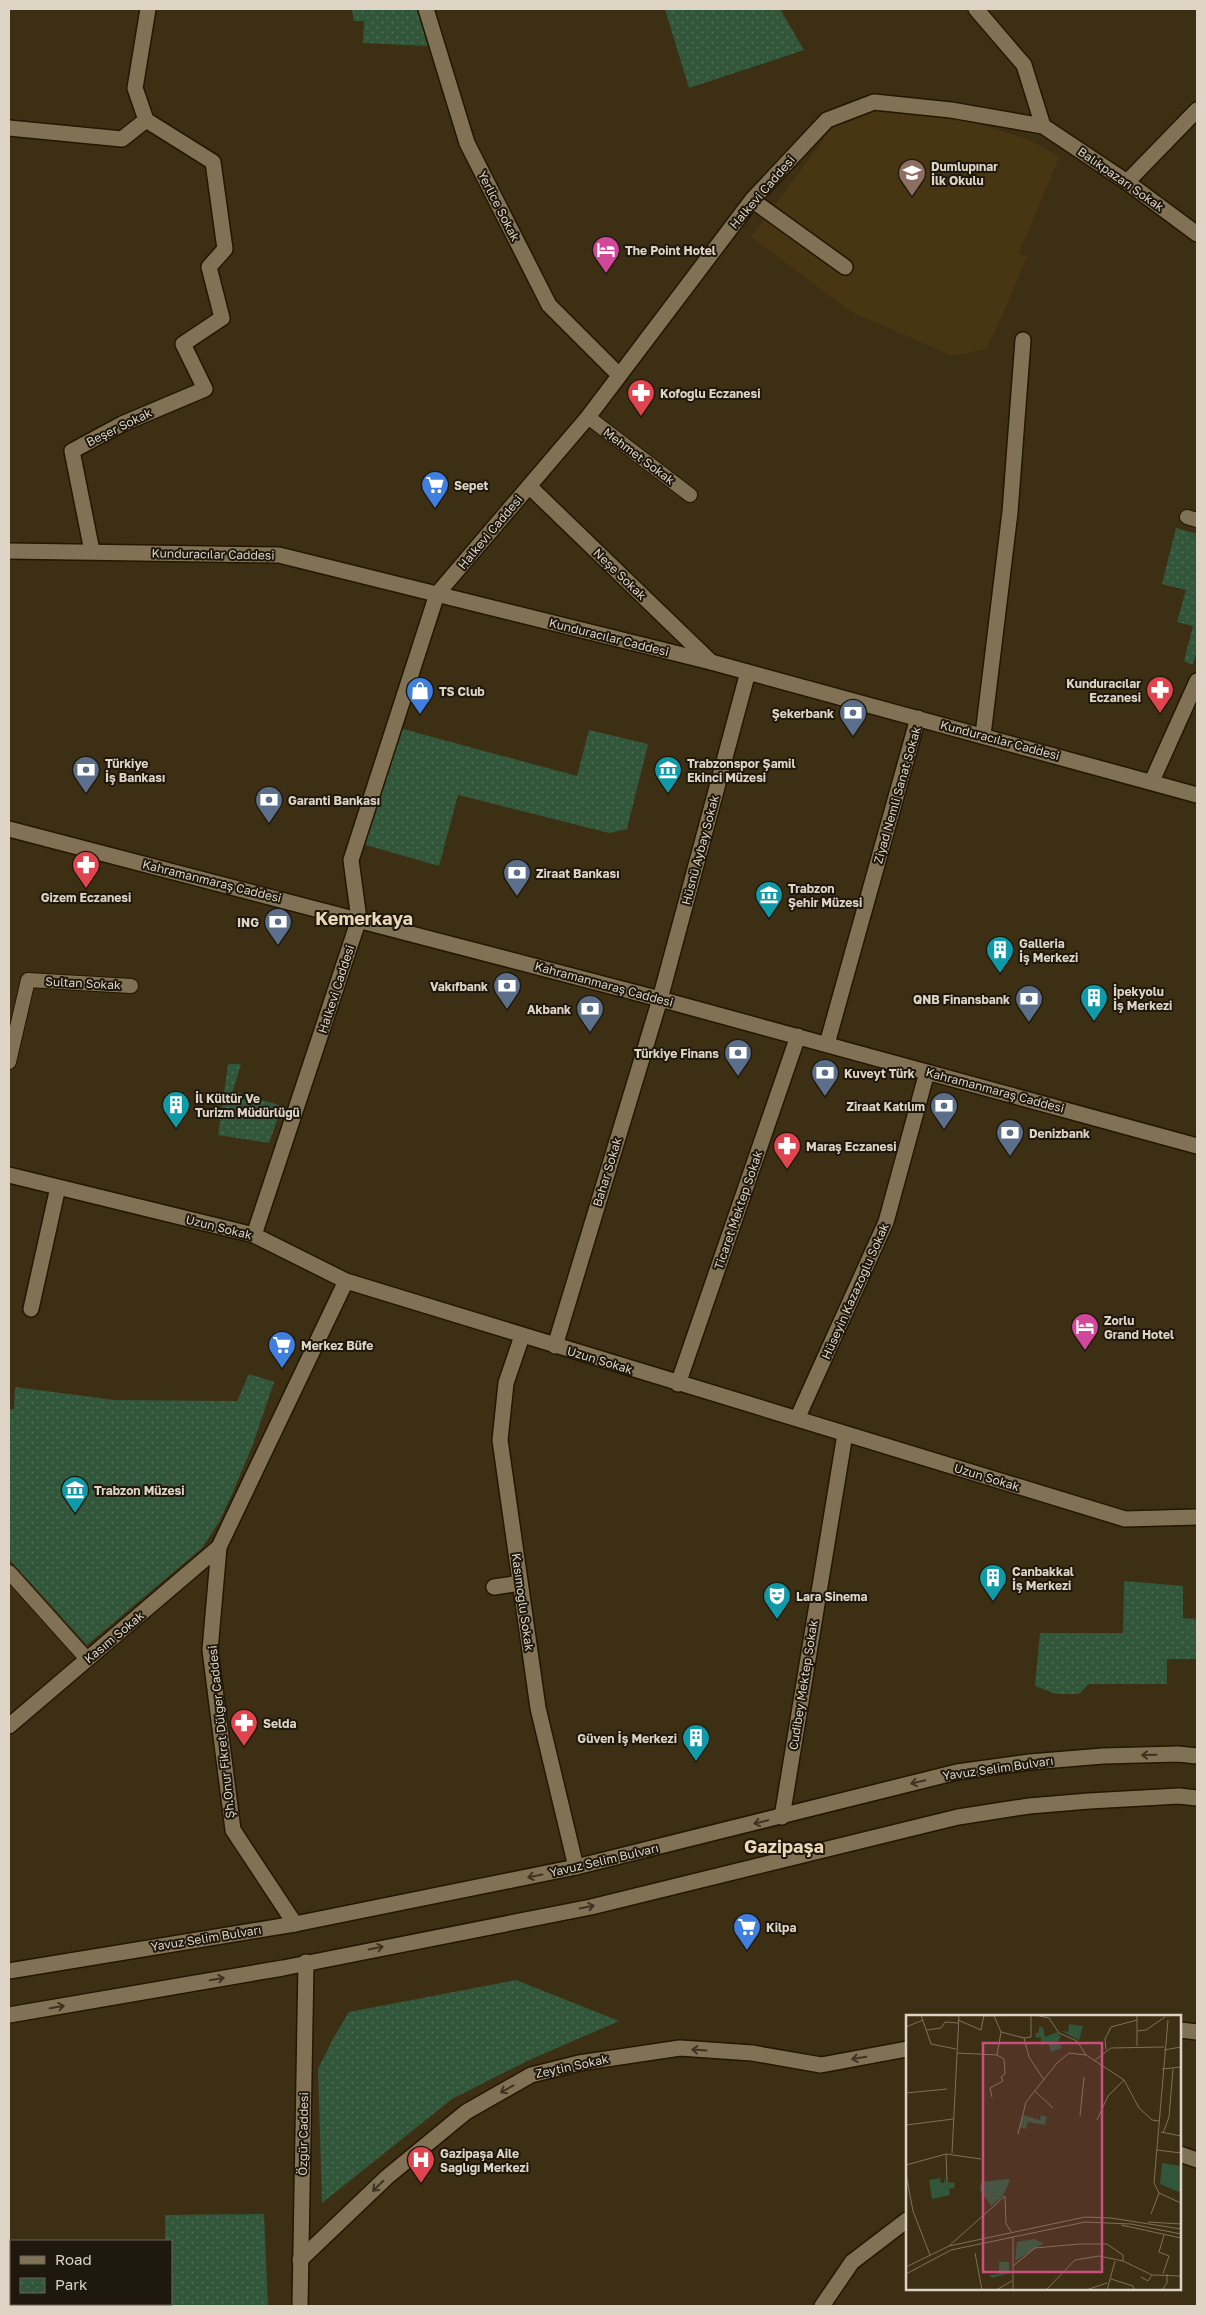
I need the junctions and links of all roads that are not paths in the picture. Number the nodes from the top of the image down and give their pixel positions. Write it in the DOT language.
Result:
graph roads {
  1 [pos="148,9"];
  2 [pos="426,9"];
  3 [pos="976,9"];
  4 [pos="1197,110"];
  5 [pos="146,120"];
  6 [pos="1043,126"];
  7 [pos="9,128"];
  8 [pos="1127,182"];
  9 [pos="752,200"];
  10 [pos="1197,234"];
  11 [pos="845,267"];
  12 [pos="1024,340"];
  13 [pos="619,375"];
  14 [pos="588,417"];
  15 [pos="529,486"];
  16 [pos="690,494"];
  17 [pos="9,551"];
  18 [pos="92,551"];
  19 [pos="437,594"];
  20 [pos="711,662"];
  21 [pos="748,672"];
  22 [pos="1197,681"];
  23 [pos="918,718"];
  24 [pos="983,736"];
  25 [pos="1152,781"];
  26 [pos="1197,795"];
  27 [pos="9,829"];
  28 [pos="359,919"];
  29 [pos="132,986"];
  30 [pos="660,999"];
  31 [pos="798,1036"];
  32 [pos="827,1044"];
  33 [pos="9,1062"];
  34 [pos="927,1072"];
  35 [pos="1197,1146"];
  36 [pos="9,1176"];
  37 [pos="58,1187"];
  38 [pos="254,1235"];
  39 [pos="346,1281"];
  40 [pos="31,1309"];
  41 [pos="522,1336"];
  42 [pos="554,1346"];
  43 [pos="678,1384"];
  44 [pos="797,1419"];
  45 [pos="845,1434"];
  46 [pos="1197,1517"];
  47 [pos="219,1547"];
  48 [pos="9,1572"];
  49 [pos="520,1583"];
  50 [pos="494,1587"];
  51 [pos="88,1659"];
  52 [pos="9,1726"];
  53 [pos="1197,1756"];
  54 [pos="1197,1798"];
  55 [pos="782,1817"];
  56 [pos="576,1867"];
  57 [pos="295,1924"];
  58 [pos="306,1962"];
  59 [pos="9,1971"];
  60 [pos="9,2015"];
  61 [pos="1181,2030"];
  62 [pos="1197,2032"];
  63 [pos="906,2049"];
  64 [pos="1181,2154"];
  65 [pos="1197,2160"];
  66 [pos="906,2221"];
  67 [pos="300,2260"];
  68 [pos="300,2306"];
  69 [pos="822,2306"];
  1 -- 5 [label="street"];
  2 -- 13 [label="street, Yerlice Sokak"];
  3 -- 6 [label="street"];
  4 -- 8 [label="street"];
  5 -- 7 [label="street"];
  5 -- 18 [label="street, Beşer Sokak"];
  6 -- 8 [label="street, Balıkpazarı Sokak"];
  6 -- 9 [label="street, Halkevi Caddesi"];
  8 -- 10 [label="street, Balıkpazarı Sokak"];
  9 -- 11 [label="street"];
  9 -- 13 [label="street, Halkevi Caddesi"];
  12 -- 24 [label="street"];
  13 -- 14 [label="street, Halkevi Caddesi"];
  14 -- 15 [label="street, Halkevi Caddesi"];
  14 -- 16 [label="lane, Mehmet Sokak"];
  15 -- 19 [label="street, Halkevi Caddesi"];
  15 -- 20 [label="street, Neşe Sokak"];
  17 -- 18 [label="street, Kunduracılar Caddesi"];
  18 -- 19 [label="street, Kunduracılar Caddesi"];
  19 -- 20 [label="street, Kunduracılar Caddesi"];
  19 -- 28 [label="street, Halkevi Caddesi"];
  20 -- 21 [label="street, Kunduracılar Caddesi"];
  21 -- 23 [label="street, Kunduracılar Caddesi"];
  21 -- 30 [label="street, Hüsnü Aybay Sokak"];
  22 -- 25 [label="street"];
  23 -- 24 [label="street, Kunduracılar Caddesi"];
  23 -- 32 [label="street, Ziyad Nemli Sanat Sokak"];
  24 -- 25 [label="street, Kunduracılar Caddesi"];
  25 -- 26 [label="street, Kunduracılar Caddesi"];
  27 -- 28 [label="street, Kahramanmaraş Caddesi"];
  28 -- 30 [label="street, Kahramanmaraş Caddesi"];
  28 -- 38 [label="street, Halkevi Caddesi"];
  29 -- 33 [label="lane, Sultan Sokak"];
  30 -- 31 [label="street, Kahramanmaraş Caddesi"];
  30 -- 42 [label="street, Bahar Sokak"];
  31 -- 32 [label="street, Kahramanmaraş Caddesi"];
  31 -- 43 [label="street, Ticaret Mektep Sokak"];
  32 -- 34 [label="street, Kahramanmaraş Caddesi"];
  34 -- 35 [label="street, Kahramanmaraş Caddesi"];
  34 -- 44 [label="street, Hüseyin Kazazoğlu Sokak"];
  36 -- 37 [label="street, Uzun Sokak"];
  37 -- 38 [label="street, Uzun Sokak"];
  37 -- 40 [label="street"];
  38 -- 39 [label="street, Uzun Sokak"];
  39 -- 41 [label="street, Uzun Sokak"];
  39 -- 47 [label="street, Şh.Onur Fikret Dülger Caddesi"];
  41 -- 42 [label="street, Uzun Sokak"];
  41 -- 49 [label="street, Kasımoğlu Sokak"];
  42 -- 43 [label="street, Uzun Sokak"];
  43 -- 44 [label="street, Uzun Sokak"];
  44 -- 45 [label="street, Uzun Sokak"];
  45 -- 46 [label="street, Uzun Sokak"];
  45 -- 55 [label="street, Cudibey Mektep Sokak"];
  47 -- 51 [label="street, Kasım Sokak"];
  47 -- 57 [label="street, Şh.Onur Fikret Dülger Caddesi"];
  48 -- 51 [label="lane"];
  49 -- 50 [label="street"];
  49 -- 56 [label="street, Kasımoğlu Sokak"];
  51 -- 52 [label="street, Kasım Sokak"];
  53 -- 55 [label="street, Yavuz Selim Bulvarı, one-way"];
  58 -- 54 [label="street, one-way"];
  55 -- 56 [label="street, Yavuz Selim Bulvarı, one-way"];
  56 -- 57 [label="street, Yavuz Selim Bulvarı, one-way"];
  57 -- 59 [label="street, Yavuz Selim Bulvarı"];
  60 -- 58 [label="street, one-way"];
  58 -- 67 [label="street, Özgür Caddesi"];
  61 -- 62 [label="street"];
  63 -- 67 [label="street, Zeytin Sokak, one-way"];
  64 -- 65 [label="street"];
  66 -- 69 [label="street"];
  67 -- 68 [label="street, Özgür Caddesi"];
}
